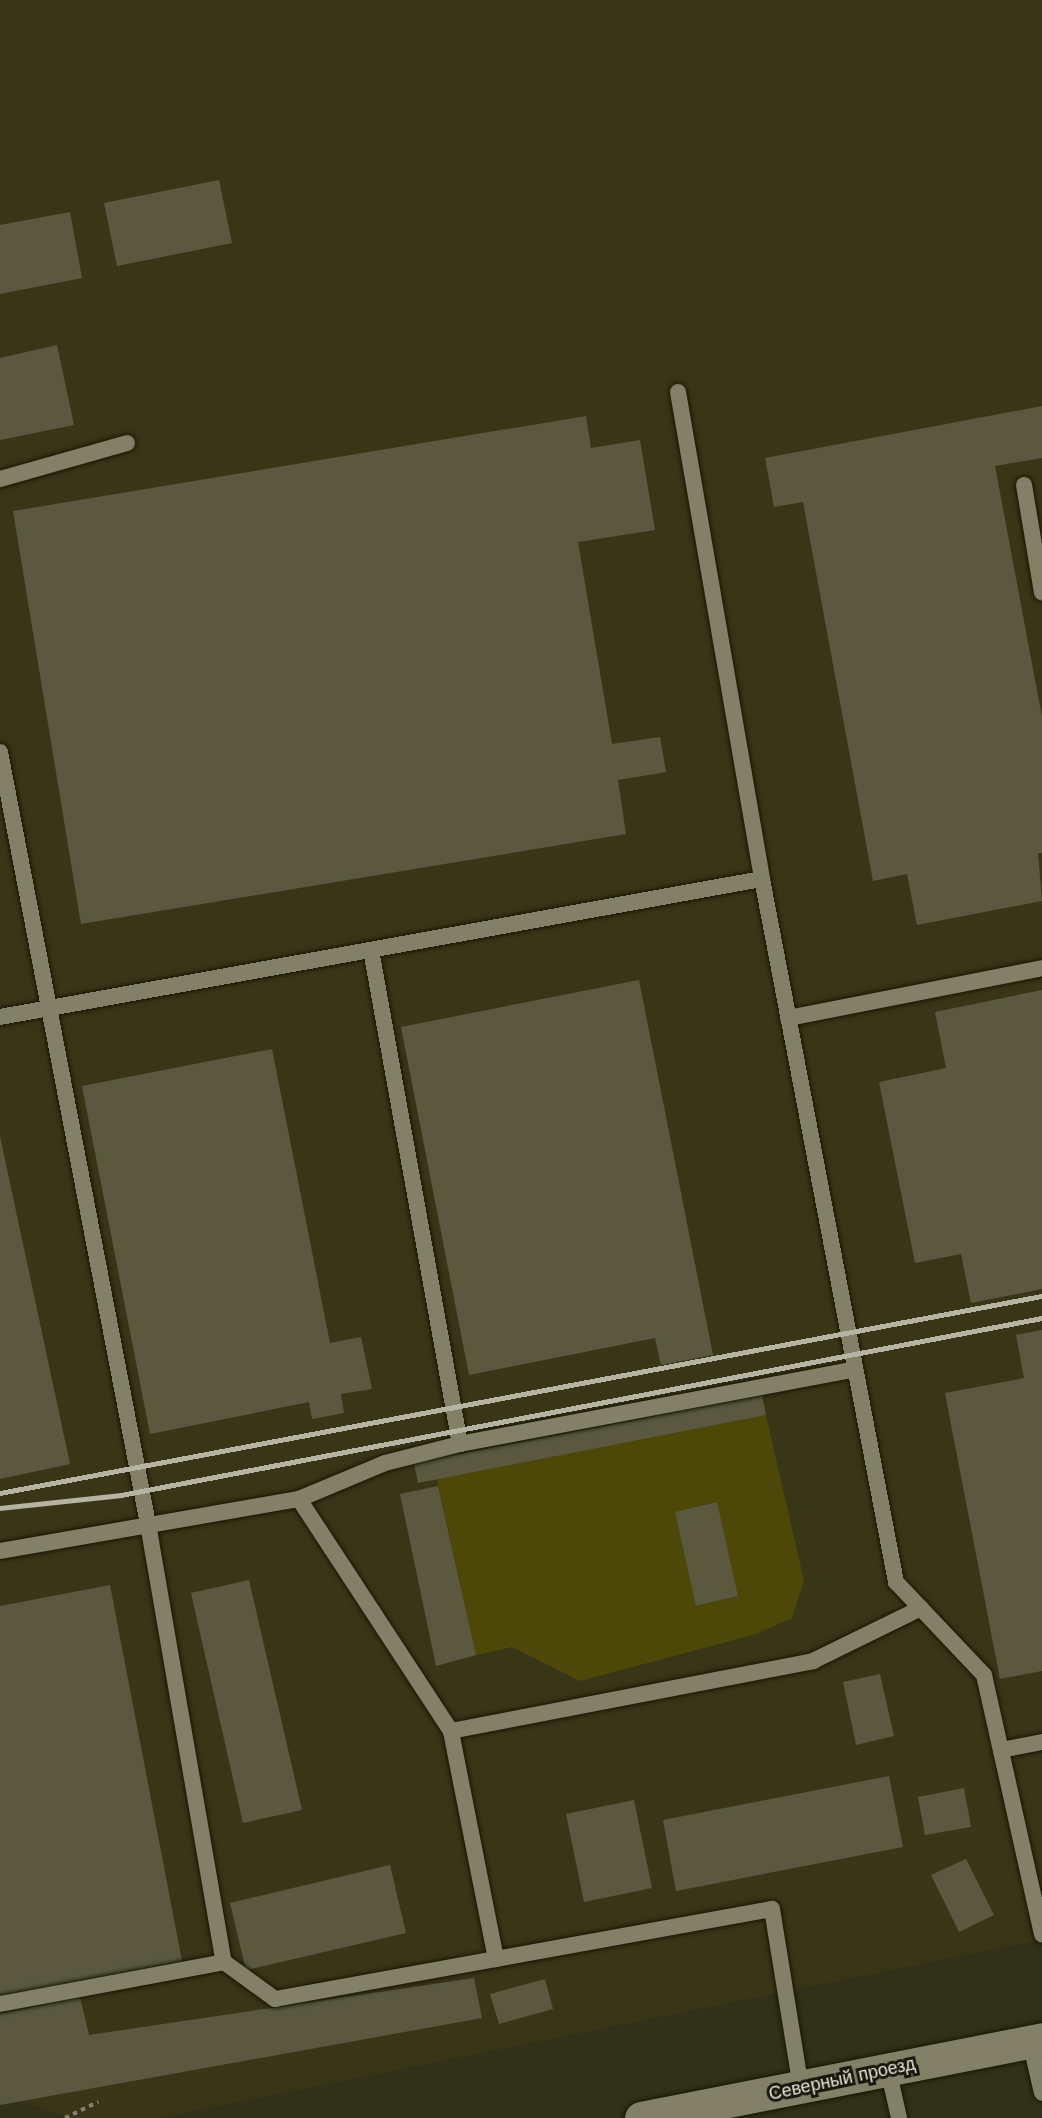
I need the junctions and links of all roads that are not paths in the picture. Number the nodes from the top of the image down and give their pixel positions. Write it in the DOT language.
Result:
graph roads {
  1 [pos="678,392"];
  2 [pos="127,443"];
  3 [pos="0,479"];
  4 [pos="1024,485"];
  5 [pos="1042,593"];
  6 [pos="0,752"];
  7 [pos="762,879"];
  8 [pos="371,950"];
  9 [pos="1042,968"];
  10 [pos="50,1008"];
  11 [pos="0,1017"];
  12 [pos="788,1018"];
  13 [pos="852,1370"];
  14 [pos="460,1444"];
  15 [pos="298,1499"];
  16 [pos="148,1524"];
  17 [pos="0,1551"];
  18 [pos="921,1608"];
  19 [pos="451,1731"];
  20 [pos="1042,1742"];
  21 [pos="1001,1750"];
  22 [pos="1042,1935"];
  23 [pos="496,1959"];
  24 [pos="224,1962"];
  25 [pos="0,2004"];
  26 [pos="1036,2040"];
  27 [pos="888,2069"];
  28 [pos="801,2088"];
  29 [pos="1042,2093"];
  30 [pos="724,2110"];
  31 [pos="641,2118"];
  32 [pos="899,2118"];
  1 -- 7 [label="lane"];
  2 -- 3 [label="lane"];
  4 -- 5 [label="lane"];
  6 -- 10 [label="lane"];
  7 -- 8 [label="lane"];
  7 -- 12 [label="lane"];
  8 -- 10 [label="lane"];
  8 -- 14 [label="lane"];
  9 -- 12 [label="lane"];
  10 -- 11 [label="lane"];
  10 -- 16 [label="lane"];
  12 -- 13 [label="lane"];
  13 -- 14 [label="lane"];
  13 -- 18 [label="lane"];
  14 -- 15 [label="lane"];
  15 -- 16 [label="lane"];
  15 -- 19 [label="lane"];
  16 -- 17 [label="lane"];
  16 -- 24 [label="lane"];
  18 -- 19 [label="lane"];
  18 -- 21 [label="lane"];
  19 -- 23 [label="lane"];
  20 -- 21 [label="lane"];
  21 -- 22 [label="lane"];
  23 -- 24 [label="lane"];
  23 -- 28 [label="lane"];
  24 -- 25 [label="lane"];
  26 -- 27 [label="street, Северный проезд"];
  26 -- 29 [label="lane"];
  27 -- 28 [label="street, Северный проезд"];
  27 -- 32 [label="lane"];
  28 -- 30 [label="street, Северный проезд"];
  30 -- 31 [label="street, Северный проезд"];
}
